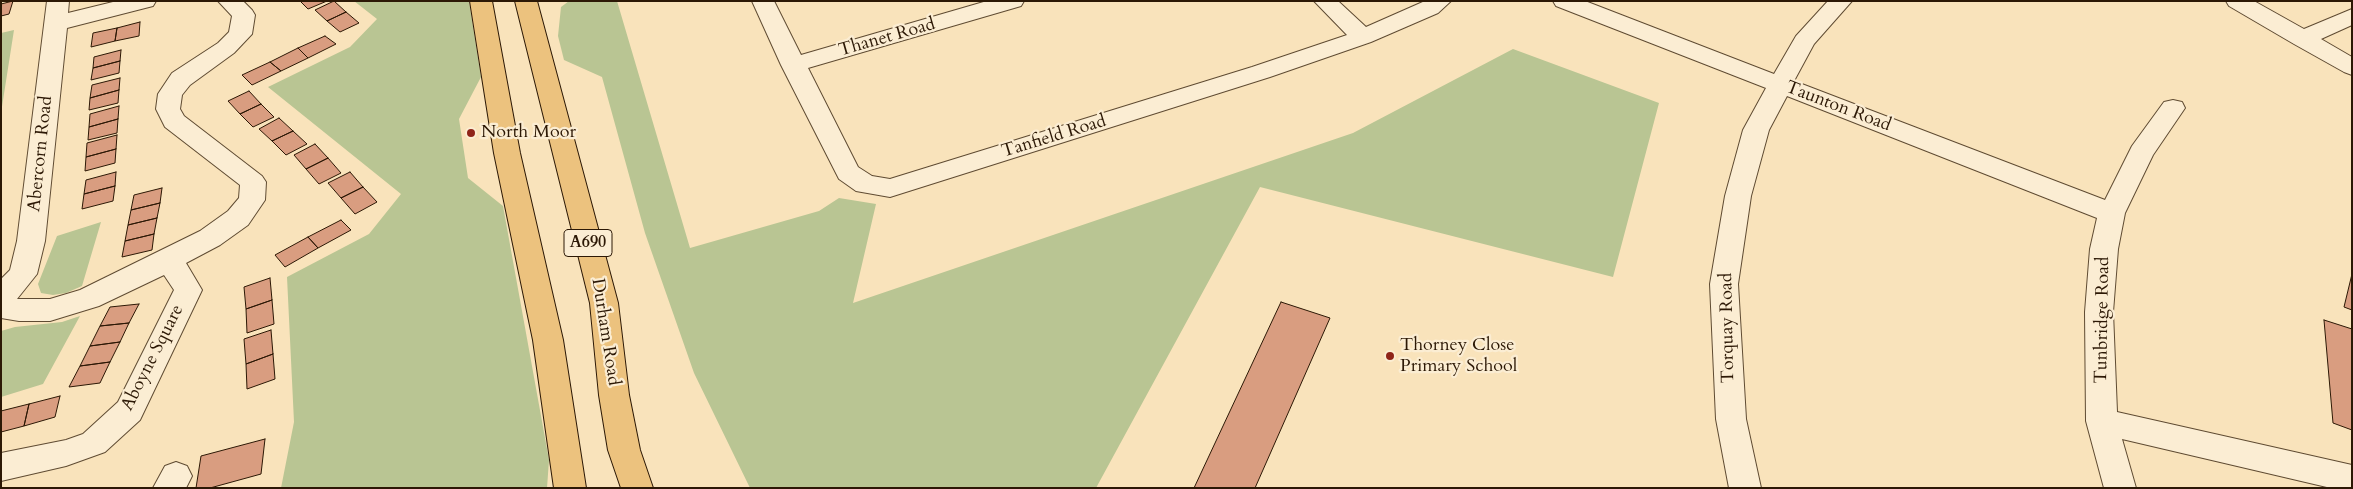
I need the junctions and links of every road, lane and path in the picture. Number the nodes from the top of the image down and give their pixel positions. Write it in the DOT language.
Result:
graph roads {
  1 [pos="145,1"];
  2 [pos="229,1"];
  3 [pos="481,1"];
  4 [pos="526,1"];
  5 [pos="763,1"];
  6 [pos="1013,1"];
  7 [pos="1325,1"];
  8 [pos="1440,1"];
  9 [pos="1564,1"];
  10 [pos="1841,1"];
  11 [pos="2237,1"];
  12 [pos="977,6"];
  13 [pos="56,13"];
  14 [pos="2352,16"];
  15 [pos="1362,37"];
  16 [pos="2302,39"];
  17 [pos="793,65"];
  18 [pos="2352,67"];
  19 [pos="1780,85"];
  20 [pos="2173,108"];
  21 [pos="2112,213"];
  22 [pos="169,260"];
  23 [pos="1,298"];
  24 [pos="1,307"];
  25 [pos="2102,421"];
  26 [pos="1,467"];
  27 [pos="2352,479"];
  28 [pos="570,488"];
  29 [pos="638,488"];
  30 [pos="1745,488"];
  31 [pos="2120,488"];
  1 -- 13 [label="street"];
  2 -- 22 [label="street"];
  3 -- 28 [label="highway"];
  4 -- 29 [label="highway, Durham Road / A690"];
  5 -- 17 [label="street, Tanfield Road"];
  6 -- 12 [label="street, Thanet Road"];
  7 -- 15 [label="street"];
  8 -- 15 [label="street, Tanfield Road"];
  9 -- 19 [label="street, Taunton Road"];
  10 -- 19 [label="street, Torquay Road"];
  11 -- 16 [label="street"];
  12 -- 17 [label="street, Thanet Road"];
  13 -- 23 [label="street, Abercorn Road"];
  14 -- 16 [label="street"];
  15 -- 17 [label="street, Tanfield Road"];
  16 -- 18 [label="street"];
  19 -- 21 [label="street, Taunton Road"];
  19 -- 30 [label="street, Torquay Road"];
  20 -- 21 [label="street, Tunbridge Road"];
  21 -- 25 [label="street, Tunbridge Road"];
  22 -- 24 [label="street"];
  22 -- 26 [label="street, Aboyne Square"];
  25 -- 27 [label="street"];
  25 -- 31 [label="street, Tunbridge Road"];
}
